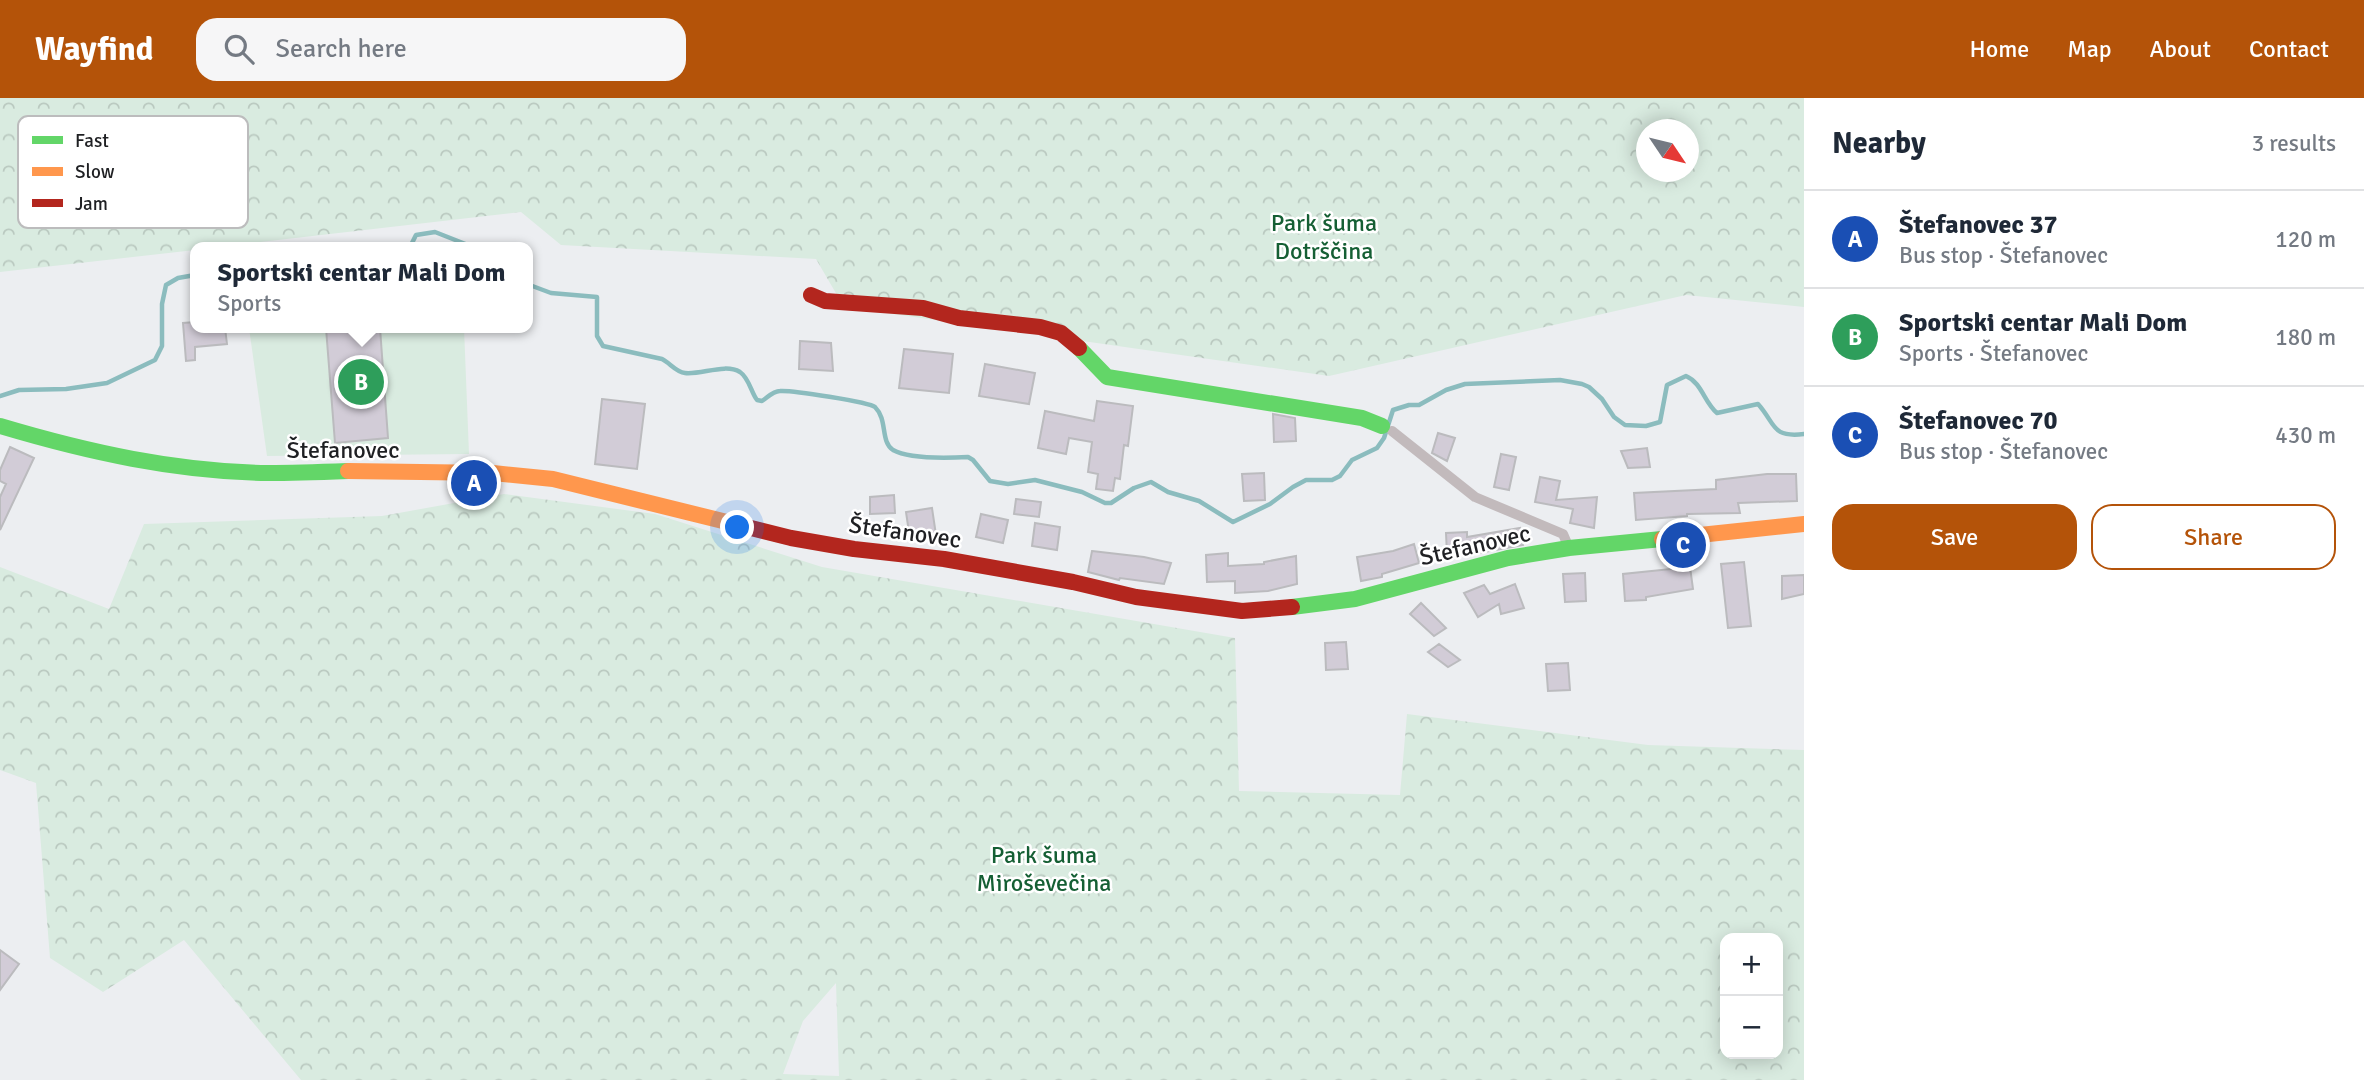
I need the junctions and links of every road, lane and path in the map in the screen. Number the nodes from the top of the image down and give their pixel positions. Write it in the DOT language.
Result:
graph roads {
  1 [pos="811,295"];
  2 [pos="0,426"];
  3 [pos="1387,429"];
  4 [pos="1804,524"];
  5 [pos="1569,548"];
  1 -- 3 [label="street"];
  2 -- 5 [label="street, Štefanovec"];
  3 -- 5 [label="street"];
  4 -- 5 [label="street, Štefanovec"];
}
